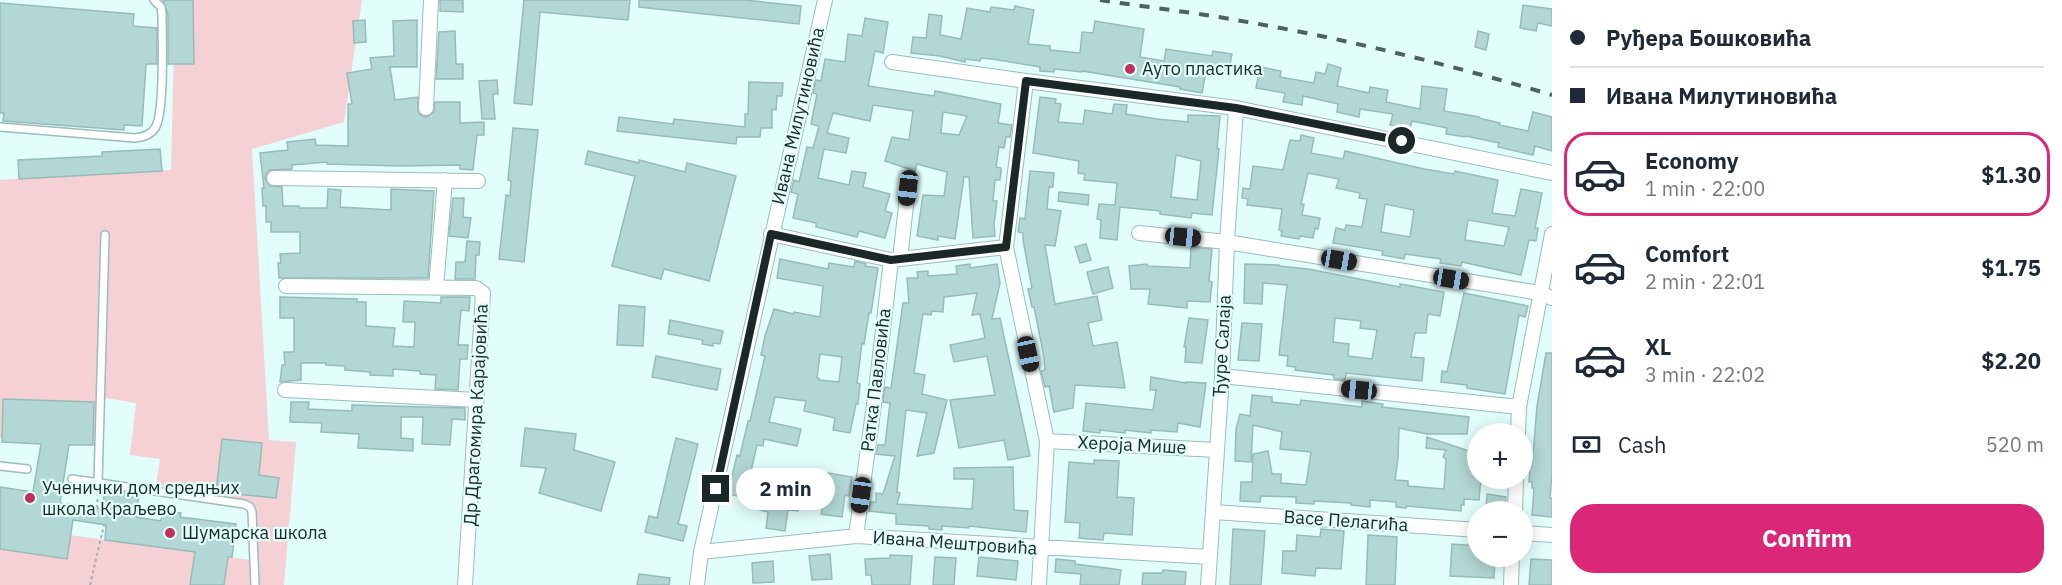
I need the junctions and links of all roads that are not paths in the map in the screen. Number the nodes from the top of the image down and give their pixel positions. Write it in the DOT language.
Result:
graph roads {
  1 [pos="154,0"];
  2 [pos="431,0"];
  3 [pos="825,0"];
  4 [pos="892,62"];
  5 [pos="1026,81"];
  6 [pos="426,108"];
  7 [pos="1236,108"];
  8 [pos="0,128"];
  9 [pos="1552,173"];
  10 [pos="274,178"];
  11 [pos="445,180"];
  12 [pos="478,181"];
  13 [pos="908,188"];
  14 [pos="1139,233"];
  15 [pos="771,234"];
  16 [pos="1552,234"];
  17 [pos="105,235"];
  18 [pos="1227,242"];
  19 [pos="1006,247"];
  20 [pos="895,260"];
  21 [pos="286,286"];
  22 [pos="436,288"];
  23 [pos="1546,296"];
  24 [pos="1222,375"];
  25 [pos="285,390"];
  26 [pos="477,400"];
  27 [pos="1519,407"];
  28 [pos="1518,423"];
  29 [pos="1047,441"];
  30 [pos="1216,450"];
  31 [pos="0,466"];
  32 [pos="27,469"];
  33 [pos="72,479"];
  34 [pos="98,483"];
  35 [pos="1214,512"];
  36 [pos="1467,529"];
  37 [pos="1533,534"];
  38 [pos="1552,535"];
  39 [pos="856,536"];
  40 [pos="1041,548"];
  41 [pos="701,552"];
  42 [pos="1210,557"];
  43 [pos="1512,567"];
  44 [pos="255,585"];
  45 [pos="465,585"];
  46 [pos="697,585"];
  47 [pos="1040,585"];
  48 [pos="1208,585"];
  49 [pos="1511,585"];
  1 -- 8 [label="lane"];
  2 -- 6 [label="street"];
  3 -- 15 [label="street, Ивана Милутиновића"];
  4 -- 5 [label="street"];
  5 -- 7 [label="street"];
  5 -- 19 [label="street"];
  7 -- 9 [label="street"];
  7 -- 18 [label="street, Ђуре Салаја"];
  10 -- 11 [label="street"];
  11 -- 12 [label="street"];
  11 -- 22 [label="street"];
  13 -- 20 [label="street, Ратка Павловића"];
  14 -- 18 [label="street"];
  15 -- 20 [label="street"];
  15 -- 41 [label="street, Ивана Милутиновића"];
  16 -- 23 [label="street"];
  17 -- 34 [label="lane"];
  18 -- 23 [label="street"];
  18 -- 24 [label="street, Ђуре Салаја"];
  19 -- 20 [label="street"];
  19 -- 29 [label="street"];
  20 -- 39 [label="street, Ратка Павловића"];
  21 -- 22 [label="street, Др Драгомира Карајовића"];
  22 -- 26 [label="street, Др Драгомира Карајовића"];
  23 -- 27 [label="street"];
  24 -- 27 [label="street"];
  24 -- 30 [label="street, Ђуре Салаја"];
  25 -- 26 [label="street"];
  26 -- 45 [label="street, Др Драгомира Карајовића"];
  27 -- 28 [label="street"];
  29 -- 30 [label="street, Хероја Мише"];
  29 -- 40 [label="street"];
  30 -- 35 [label="street, Ђуре Салаја"];
  31 -- 32 [label="lane"];
  33 -- 34 [label="lane"];
  34 -- 44 [label="lane"];
  35 -- 36 [label="street, Васе Пелагића"];
  35 -- 42 [label="street, Ђуре Салаја"];
  37 -- 38 [label="street"];
  39 -- 40 [label="street, Ивана Мештровића"];
  39 -- 41 [label="street, Ивана Мештровића"];
  40 -- 42 [label="street, Ивана Мештровића"];
  40 -- 47 [label="street"];
  41 -- 46 [label="street, Ивана Милутиновића"];
  42 -- 48 [label="street, Ђуре Салаја"];
  43 -- 49 [label="street"];
}
